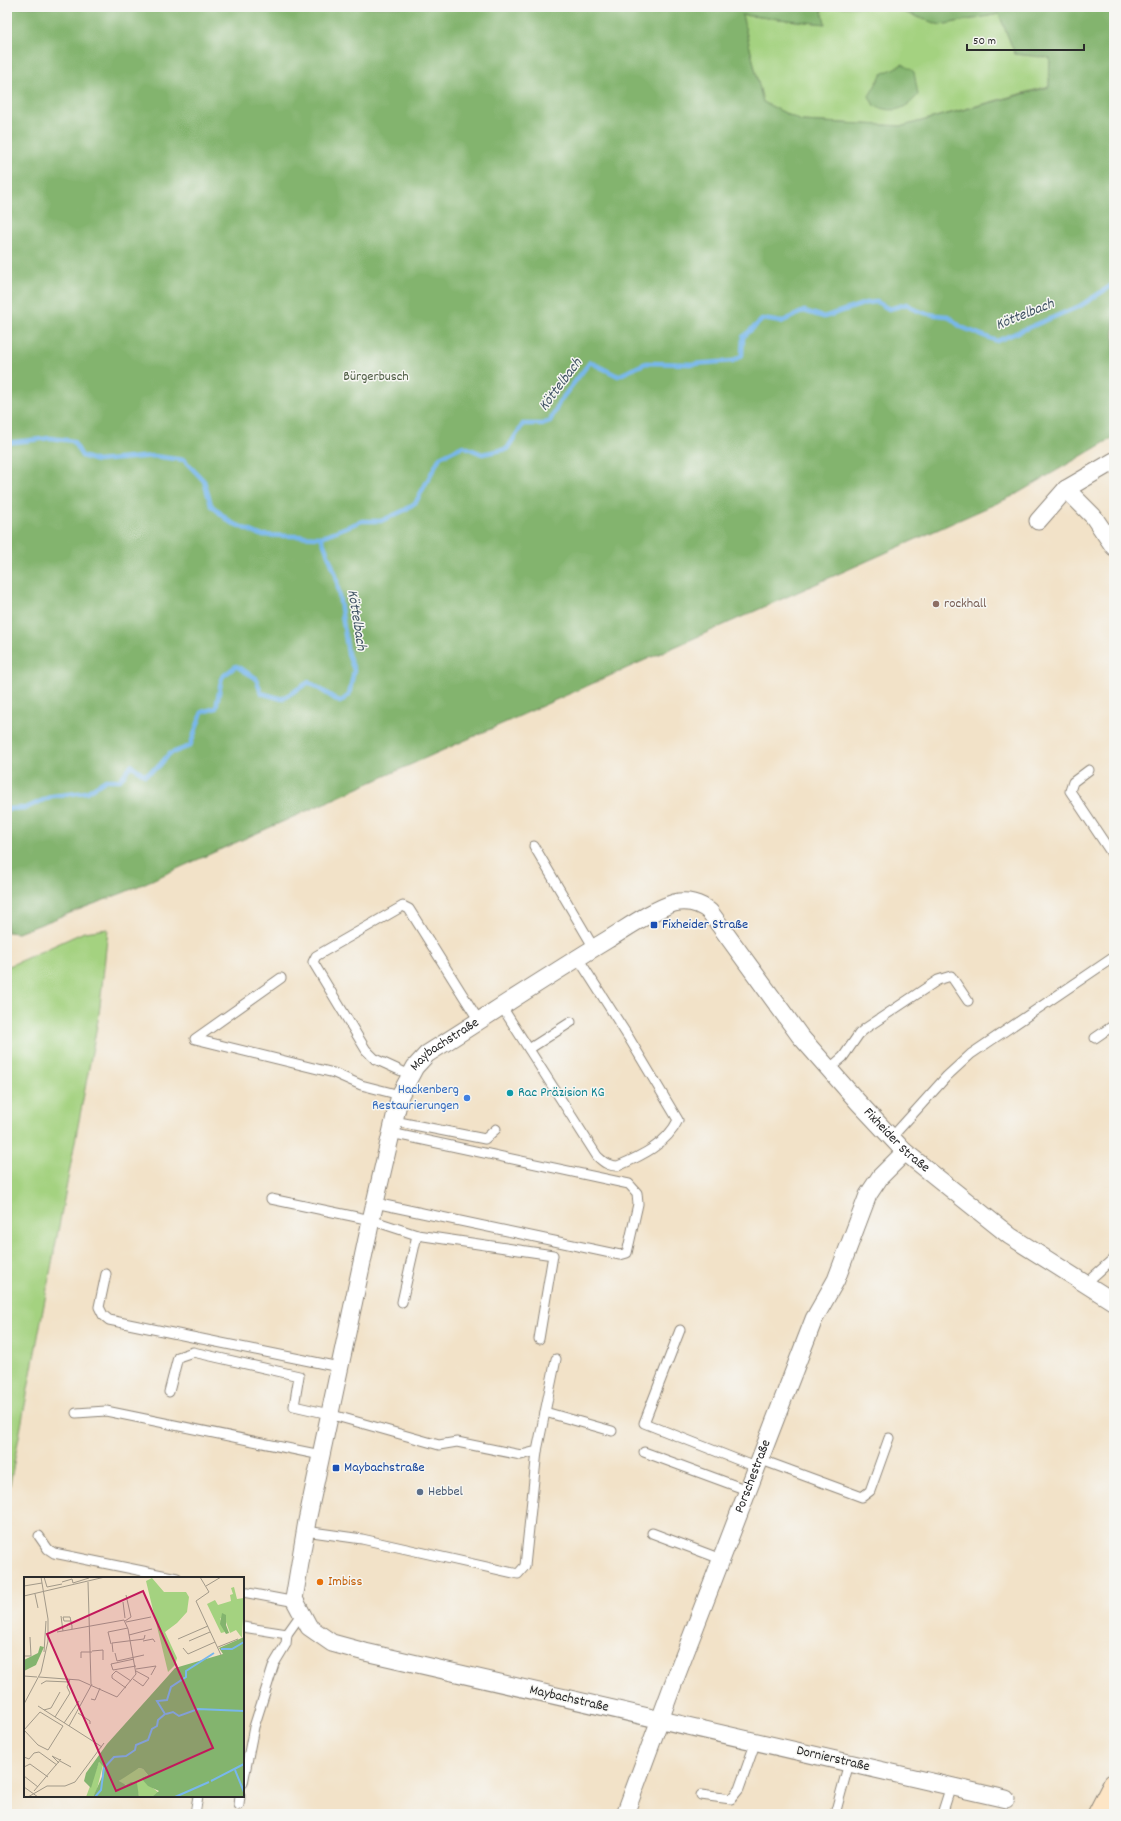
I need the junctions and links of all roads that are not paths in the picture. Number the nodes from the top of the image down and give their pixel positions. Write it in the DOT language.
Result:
graph roads {
  1 [pos="1114,461"];
  2 [pos="1066,489"];
  3 [pos="1038,521"];
  4 [pos="1114,547"];
  5 [pos="1089,770"];
  6 [pos="534,846"];
  7 [pos="1114,857"];
  8 [pos="689,903"];
  9 [pos="594,948"];
  10 [pos="1114,957"];
  11 [pos="578,958"];
  12 [pos="281,978"];
  13 [pos="968,1001"];
  14 [pos="502,1007"];
  15 [pos="479,1021"];
  16 [pos="571,1022"];
  17 [pos="1114,1025"];
  18 [pos="1095,1038"];
  19 [pos="529,1049"];
  20 [pos="829,1069"];
  21 [pos="410,1075"];
  22 [pos="400,1095"];
  23 [pos="392,1127"];
  24 [pos="496,1129"];
  25 [pos="892,1137"];
  26 [pos="906,1152"];
  27 [pos="271,1199"];
  28 [pos="375,1203"];
  29 [pos="371,1220"];
  30 [pos="417,1236"];
  31 [pos="1113,1260"];
  32 [pos="106,1274"];
  33 [pos="1085,1284"];
  34 [pos="402,1302"];
  35 [pos="1114,1302"];
  36 [pos="680,1330"];
  37 [pos="539,1339"];
  38 [pos="556,1359"];
  39 [pos="339,1367"];
  40 [pos="169,1392"];
  41 [pos="545,1412"];
  42 [pos="76,1413"];
  43 [pos="329,1414"];
  44 [pos="612,1431"];
  45 [pos="889,1438"];
  46 [pos="537,1451"];
  47 [pos="644,1452"];
  48 [pos="321,1455"];
  49 [pos="758,1463"];
  50 [pos="747,1490"];
  51 [pos="305,1531"];
  52 [pos="652,1533"];
  53 [pos="39,1536"];
  54 [pos="721,1559"];
  55 [pos="172,1577"];
  56 [pos="244,1592"];
  57 [pos="299,1608"];
  58 [pos="244,1626"];
  59 [pos="287,1634"];
  60 [pos="660,1719"];
  61 [pos="756,1741"];
  62 [pos="849,1763"];
  63 [pos="244,1778"];
  64 [pos="1114,1785"];
  65 [pos="951,1786"];
  66 [pos="701,1795"];
  67 [pos="198,1797"];
  68 [pos="1006,1799"];
  69 [pos="195,1814"];
  70 [pos="625,1814"];
  71 [pos="835,1814"];
  72 [pos="942,1814"];
  73 [pos="1099,1814"];
  1 -- 2 [label="street"];
  2 -- 3 [label="street"];
  2 -- 4 [label="street"];
  5 -- 7 [label="lane"];
  6 -- 9 [label="lane"];
  8 -- 9 [label="street, Maybachstraße"];
  8 -- 20 [label="street, Fixheider Straße"];
  9 -- 11 [label="street, Maybachstraße"];
  10 -- 25 [label="lane"];
  11 -- 14 [label="street, Maybachstraße"];
  11 -- 19 [label="lane"];
  12 -- 22 [label="lane"];
  13 -- 20 [label="lane"];
  14 -- 15 [label="street, Maybachstraße"];
  14 -- 19 [label="lane"];
  15 -- 21 [label="street, Maybachstraße"];
  15 -- 21 [label="lane"];
  16 -- 19 [label="lane"];
  17 -- 18 [label="lane"];
  20 -- 25 [label="street, Fixheider Straße"];
  21 -- 22 [label="street, Maybachstraße"];
  22 -- 23 [label="street, Maybachstraße"];
  23 -- 24 [label="lane"];
  23 -- 28 [label="street, Maybachstraße"];
  23 -- 28 [label="lane"];
  25 -- 26 [label="street, Fixheider Straße"];
  26 -- 33 [label="street, Fixheider Straße"];
  26 -- 49 [label="street, Porschestraße"];
  27 -- 29 [label="lane"];
  28 -- 29 [label="street, Maybachstraße"];
  29 -- 30 [label="lane"];
  29 -- 39 [label="street, Maybachstraße"];
  30 -- 34 [label="lane"];
  30 -- 37 [label="lane"];
  31 -- 33 [label="lane"];
  32 -- 39 [label="lane"];
  33 -- 35 [label="street, Fixheider Straße"];
  36 -- 49 [label="lane"];
  38 -- 41 [label="lane"];
  39 -- 43 [label="street, Maybachstraße"];
  40 -- 43 [label="lane"];
  41 -- 44 [label="lane"];
  41 -- 46 [label="lane"];
  42 -- 48 [label="lane"];
  43 -- 46 [label="lane"];
  43 -- 48 [label="street, Maybachstraße"];
  45 -- 49 [label="lane"];
  46 -- 51 [label="lane"];
  47 -- 50 [label="lane"];
  48 -- 51 [label="street, Maybachstraße"];
  49 -- 50 [label="street, Porschestraße"];
  50 -- 54 [label="street, Porschestraße"];
  51 -- 57 [label="street, Maybachstraße"];
  52 -- 54 [label="lane"];
  53 -- 55 [label="lane"];
  54 -- 60 [label="street, Porschestraße"];
  56 -- 57 [label="lane"];
  57 -- 59 [label="lane"];
  57 -- 60 [label="street, Maybachstraße"];
  58 -- 59 [label="lane"];
  59 -- 63 [label="lane"];
  60 -- 61 [label="street, Dornierstraße"];
  60 -- 70 [label="street, Porschestraße"];
  61 -- 62 [label="street, Dornierstraße"];
  61 -- 66 [label="lane"];
  62 -- 65 [label="street, Dornierstraße"];
  62 -- 71 [label="lane"];
  64 -- 73 [label="main road"];
  65 -- 68 [label="street, Dornierstraße"];
  65 -- 72 [label="lane"];
  67 -- 69 [label="lane"];
}
